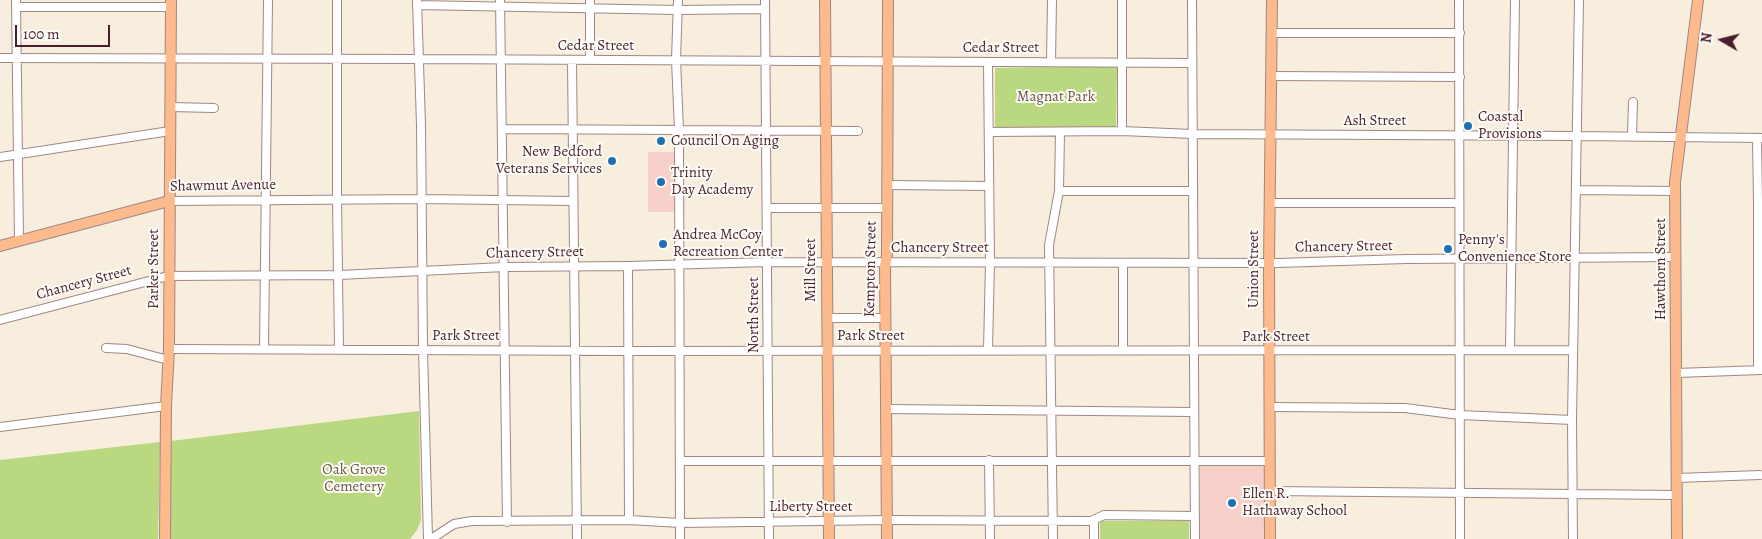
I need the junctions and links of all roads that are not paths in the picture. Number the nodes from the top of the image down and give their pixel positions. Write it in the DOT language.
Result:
graph roads {
  1 [pos="268,0"];
  2 [pos="337,0"];
  3 [pos="678,0"];
  4 [pos="825,0"];
  5 [pos="888,0"];
  6 [pos="1052,0"];
  7 [pos="1122,0"];
  8 [pos="1192,0"];
  9 [pos="1272,0"];
  10 [pos="1459,0"];
  11 [pos="1515,0"];
  12 [pos="1579,0"];
  13 [pos="1698,0"];
  14 [pos="16,3"];
  15 [pos="417,3"];
  16 [pos="500,3"];
  17 [pos="171,4"];
  18 [pos="590,4"];
  19 [pos="765,4"];
  20 [pos="678,10"];
  21 [pos="1272,33"];
  22 [pos="1460,33"];
  23 [pos="0,58"];
  24 [pos="17,58"];
  25 [pos="337,58"];
  26 [pos="419,58"];
  27 [pos="170,59"];
  28 [pos="268,59"];
  29 [pos="500,60"];
  30 [pos="572,60"];
  31 [pos="590,60"];
  32 [pos="676,60"];
  33 [pos="766,61"];
  34 [pos="825,61"];
  35 [pos="888,62"];
  36 [pos="988,62"];
  37 [pos="1051,62"];
  38 [pos="1122,63"];
  39 [pos="1192,63"];
  40 [pos="1271,76"];
  41 [pos="1460,76"];
  42 [pos="1633,102"];
  43 [pos="170,107"];
  44 [pos="214,108"];
  45 [pos="502,129"];
  46 [pos="573,130"];
  47 [pos="679,130"];
  48 [pos="766,130"];
  49 [pos="170,131"];
  50 [pos="825,131"];
  51 [pos="858,131"];
  52 [pos="1122,131"];
  53 [pos="989,132"];
  54 [pos="1060,132"];
  55 [pos="1192,134"];
  56 [pos="1271,134"];
  57 [pos="1459,135"];
  58 [pos="1512,135"];
  59 [pos="1576,136"];
  60 [pos="1632,137"];
  61 [pos="1680,137"];
  62 [pos="1759,138"];
  63 [pos="18,154"];
  64 [pos="0,157"];
  65 [pos="887,185"];
  66 [pos="989,186"];
  67 [pos="1059,190"];
  68 [pos="1576,190"];
  69 [pos="1675,191"];
  70 [pos="1192,192"];
  71 [pos="337,199"];
  72 [pos="422,199"];
  73 [pos="265,200"];
  74 [pos="502,200"];
  75 [pos="169,201"];
  76 [pos="573,201"];
  77 [pos="1460,202"];
  78 [pos="1760,202"];
  79 [pos="1270,203"];
  80 [pos="767,208"];
  81 [pos="826,208"];
  82 [pos="887,208"];
  83 [pos="19,240"];
  84 [pos="0,246"];
  85 [pos="1510,258"];
  86 [pos="1575,258"];
  87 [pos="1675,258"];
  88 [pos="1460,259"];
  89 [pos="767,262"];
  90 [pos="826,262"];
  91 [pos="886,262"];
  92 [pos="990,262"];
  93 [pos="1193,262"];
  94 [pos="1049,263"];
  95 [pos="1123,263"];
  96 [pos="1269,263"];
  97 [pos="679,264"];
  98 [pos="575,266"];
  99 [pos="628,266"];
  100 [pos="504,267"];
  101 [pos="422,271"];
  102 [pos="265,275"];
  103 [pos="339,275"];
  104 [pos="168,276"];
  105 [pos="1760,278"];
  106 [pos="827,318"];
  107 [pos="885,318"];
  108 [pos="0,320"];
  109 [pos="106,348"];
  110 [pos="169,348"];
  111 [pos="264,349"];
  112 [pos="339,349"];
  113 [pos="423,350"];
  114 [pos="505,350"];
  115 [pos="575,350"];
  116 [pos="680,350"];
  117 [pos="768,350"];
  118 [pos="827,350"];
  119 [pos="885,350"];
  120 [pos="988,350"];
  121 [pos="1051,350"];
  122 [pos="1123,350"];
  123 [pos="1194,350"];
  124 [pos="1269,350"];
  125 [pos="1460,350"];
  126 [pos="1510,350"];
  127 [pos="1573,350"];
  128 [pos="628,351"];
  129 [pos="168,360"];
  130 [pos="1760,370"];
  131 [pos="1676,373"];
  132 [pos="166,406"];
  133 [pos="1270,407"];
  134 [pos="886,409"];
  135 [pos="1052,410"];
  136 [pos="1193,412"];
  137 [pos="1460,415"];
  138 [pos="1572,420"];
  139 [pos="0,427"];
  140 [pos="828,460"];
  141 [pos="989,460"];
  142 [pos="1052,460"];
  143 [pos="1195,460"];
  144 [pos="1270,460"];
  145 [pos="680,461"];
  146 [pos="768,461"];
  147 [pos="886,461"];
  148 [pos="1760,475"];
  149 [pos="1677,478"];
  150 [pos="1270,491"];
  151 [pos="1460,493"];
  152 [pos="1573,494"];
  153 [pos="1677,495"];
  154 [pos="1195,516"];
  155 [pos="629,520"];
  156 [pos="769,520"];
  157 [pos="829,520"];
  158 [pos="887,520"];
  159 [pos="990,520"];
  160 [pos="1053,521"];
  161 [pos="1094,521"];
  162 [pos="507,522"];
  163 [pos="577,522"];
  164 [pos="680,523"];
  165 [pos="165,539"];
  166 [pos="429,539"];
  167 [pos="577,539"];
  168 [pos="680,539"];
  169 [pos="769,539"];
  170 [pos="829,539"];
  171 [pos="887,539"];
  172 [pos="990,539"];
  173 [pos="1053,539"];
  174 [pos="1094,539"];
  175 [pos="1195,539"];
  176 [pos="1270,539"];
  177 [pos="1460,539"];
  178 [pos="1574,539"];
  179 [pos="1677,539"];
  1 -- 28 [label="street"];
  2 -- 25 [label="street"];
  3 -- 20 [label="street"];
  4 -- 34 [label="main road, Mill Street"];
  5 -- 35 [label="main road, Kempton Street"];
  6 -- 37 [label="street"];
  7 -- 38 [label="street"];
  8 -- 39 [label="street"];
  9 -- 21 [label="main road, Union Street"];
  10 -- 22 [label="street"];
  11 -- 58 [label="street"];
  12 -- 59 [label="street"];
  13 -- 61 [label="main road, Hawthorn Street"];
  14 -- 17 [label="street"];
  14 -- 24 [label="street"];
  15 -- 16 [label="street"];
  15 -- 26 [label="street"];
  16 -- 18 [label="street"];
  16 -- 29 [label="street"];
  17 -- 27 [label="main road, Parker Street"];
  18 -- 20 [label="street"];
  18 -- 31 [label="street"];
  19 -- 20 [label="street"];
  19 -- 33 [label="street, North Street"];
  20 -- 32 [label="street"];
  21 -- 22 [label="street"];
  21 -- 40 [label="main road, Union Street"];
  22 -- 41 [label="street"];
  23 -- 24 [label="street, Cedar Street"];
  24 -- 27 [label="street, Cedar Street"];
  24 -- 63 [label="street"];
  25 -- 26 [label="street, Cedar Street"];
  25 -- 28 [label="street, Cedar Street"];
  25 -- 71 [label="street"];
  26 -- 29 [label="street, Cedar Street"];
  26 -- 72 [label="street"];
  27 -- 28 [label="street, Cedar Street"];
  27 -- 43 [label="main road, Parker Street"];
  28 -- 73 [label="street"];
  29 -- 30 [label="street, Cedar Street"];
  29 -- 45 [label="street"];
  30 -- 31 [label="street, Cedar Street"];
  30 -- 46 [label="street"];
  31 -- 32 [label="street, Cedar Street"];
  32 -- 33 [label="street, Cedar Street"];
  32 -- 47 [label="street"];
  33 -- 34 [label="street, Cedar Street"];
  33 -- 48 [label="street, North Street"];
  34 -- 35 [label="street, Cedar Street"];
  34 -- 50 [label="main road, Mill Street"];
  35 -- 36 [label="street, Cedar Street"];
  35 -- 65 [label="main road, Kempton Street"];
  36 -- 37 [label="street, Cedar Street"];
  36 -- 53 [label="street"];
  37 -- 38 [label="street, Cedar Street"];
  38 -- 39 [label="street, Cedar Street"];
  38 -- 52 [label="street"];
  39 -- 55 [label="street"];
  40 -- 41 [label="street"];
  40 -- 56 [label="main road, Union Street"];
  41 -- 57 [label="street"];
  42 -- 60 [label="street"];
  43 -- 44 [label="street"];
  43 -- 49 [label="main road, Parker Street"];
  45 -- 46 [label="street"];
  45 -- 74 [label="street"];
  46 -- 47 [label="street"];
  46 -- 76 [label="street"];
  47 -- 48 [label="street"];
  47 -- 97 [label="street"];
  48 -- 50 [label="street"];
  48 -- 80 [label="street, North Street"];
  49 -- 63 [label="street"];
  49 -- 75 [label="main road, Parker Street"];
  50 -- 51 [label="street"];
  50 -- 81 [label="main road, Mill Street"];
  52 -- 54 [label="street, Ash Street"];
  52 -- 55 [label="street, Ash Street"];
  53 -- 54 [label="street, Ash Street"];
  53 -- 66 [label="street"];
  54 -- 67 [label="street"];
  55 -- 56 [label="street, Ash Street"];
  55 -- 70 [label="street"];
  56 -- 57 [label="street, Ash Street"];
  56 -- 79 [label="main road, Union Street"];
  57 -- 58 [label="street, Ash Street"];
  57 -- 77 [label="street"];
  58 -- 59 [label="street, Ash Street"];
  58 -- 85 [label="street"];
  59 -- 60 [label="street, Ash Street"];
  59 -- 68 [label="street"];
  60 -- 61 [label="street, Ash Street"];
  61 -- 62 [label="street, Ash Street"];
  61 -- 69 [label="main road, Hawthorn Street"];
  62 -- 78 [label="street"];
  63 -- 64 [label="street"];
  63 -- 83 [label="street"];
  65 -- 66 [label="street"];
  65 -- 82 [label="main road, Kempton Street"];
  66 -- 92 [label="street"];
  67 -- 70 [label="street"];
  67 -- 94 [label="street"];
  68 -- 69 [label="street"];
  68 -- 86 [label="street"];
  69 -- 87 [label="main road, Hawthorn Street"];
  70 -- 93 [label="street"];
  71 -- 72 [label="street, Shawmut Avenue"];
  71 -- 73 [label="street, Shawmut Avenue"];
  71 -- 103 [label="street"];
  72 -- 74 [label="street, Shawmut Avenue"];
  72 -- 101 [label="street"];
  73 -- 75 [label="street, Shawmut Avenue"];
  73 -- 102 [label="street"];
  74 -- 76 [label="street, Shawmut Avenue"];
  74 -- 100 [label="street"];
  75 -- 83 [label="main road, Shawmut Avenue"];
  75 -- 104 [label="main road, Parker Street"];
  76 -- 98 [label="street"];
  77 -- 79 [label="street"];
  77 -- 88 [label="street"];
  78 -- 105 [label="street"];
  79 -- 96 [label="main road, Union Street"];
  80 -- 81 [label="street"];
  80 -- 89 [label="street, North Street"];
  81 -- 82 [label="street"];
  81 -- 90 [label="main road, Mill Street"];
  82 -- 91 [label="main road, Kempton Street"];
  83 -- 84 [label="main road, Shawmut Avenue"];
  85 -- 86 [label="street, Chancery Street"];
  85 -- 88 [label="street, Chancery Street"];
  85 -- 126 [label="street"];
  86 -- 87 [label="street, Chancery Street"];
  86 -- 127 [label="street"];
  87 -- 131 [label="main road, Hawthorn Street"];
  88 -- 96 [label="street, Chancery Street"];
  88 -- 125 [label="street"];
  89 -- 90 [label="street, Chancery Street"];
  89 -- 97 [label="street, Chancery Street"];
  89 -- 117 [label="street, North Street"];
  90 -- 91 [label="street, Chancery Street"];
  90 -- 106 [label="main road, Mill Street"];
  91 -- 92 [label="street, Chancery Street"];
  91 -- 107 [label="main road, Kempton Street"];
  92 -- 94 [label="street, Chancery Street"];
  92 -- 120 [label="street"];
  93 -- 95 [label="street, Chancery Street"];
  93 -- 96 [label="street, Chancery Street"];
  93 -- 123 [label="street"];
  94 -- 95 [label="street, Chancery Street"];
  94 -- 121 [label="street"];
  95 -- 122 [label="street"];
  96 -- 124 [label="main road, Union Street"];
  97 -- 99 [label="street, Chancery Street"];
  97 -- 116 [label="street"];
  98 -- 99 [label="street, Chancery Street"];
  98 -- 100 [label="street, Chancery Street"];
  98 -- 115 [label="street"];
  99 -- 128 [label="street"];
  100 -- 101 [label="street, Chancery Street"];
  100 -- 114 [label="street"];
  101 -- 103 [label="street, Chancery Street"];
  101 -- 113 [label="street"];
  102 -- 103 [label="street, Chancery Street"];
  102 -- 104 [label="street, Chancery Street"];
  102 -- 111 [label="street"];
  103 -- 112 [label="street"];
  104 -- 108 [label="street, Chancery Street"];
  104 -- 110 [label="main road, Parker Street"];
  105 -- 130 [label="street"];
  106 -- 107 [label="street"];
  106 -- 118 [label="main road, Mill Street"];
  107 -- 119 [label="main road, Kempton Street"];
  109 -- 129 [label="street"];
  110 -- 111 [label="street, Park Street"];
  110 -- 129 [label="main road, Parker Street"];
  111 -- 112 [label="street, Park Street"];
  112 -- 113 [label="street, Park Street"];
  113 -- 114 [label="street, Park Street"];
  113 -- 166 [label="street"];
  114 -- 115 [label="street, Park Street"];
  114 -- 162 [label="street"];
  115 -- 128 [label="street, Park Street"];
  115 -- 163 [label="street"];
  116 -- 117 [label="street, Park Street"];
  116 -- 128 [label="street, Park Street"];
  116 -- 145 [label="street"];
  117 -- 118 [label="street, Park Street"];
  117 -- 146 [label="street, North Street"];
  118 -- 119 [label="street, Park Street"];
  118 -- 140 [label="main road, Mill Street"];
  119 -- 120 [label="street, Park Street"];
  119 -- 134 [label="main road, Kempton Street"];
  120 -- 121 [label="street, Park Street"];
  121 -- 122 [label="street, Park Street"];
  121 -- 135 [label="street"];
  122 -- 123 [label="street, Park Street"];
  123 -- 124 [label="street, Park Street"];
  123 -- 136 [label="street"];
  124 -- 125 [label="street, Park Street"];
  124 -- 133 [label="main road, Union Street"];
  125 -- 126 [label="street, Park Street"];
  125 -- 137 [label="street"];
  126 -- 127 [label="street, Park Street"];
  127 -- 138 [label="street"];
  128 -- 155 [label="street"];
  129 -- 132 [label="main road, Parker Street"];
  130 -- 131 [label="street"];
  131 -- 149 [label="main road, Hawthorn Street"];
  132 -- 139 [label="street"];
  132 -- 165 [label="main road, Parker Street"];
  133 -- 137 [label="street"];
  133 -- 144 [label="main road, Union Street"];
  134 -- 135 [label="street"];
  134 -- 147 [label="main road, Kempton Street"];
  135 -- 136 [label="street"];
  135 -- 142 [label="street"];
  136 -- 143 [label="street"];
  137 -- 138 [label="street"];
  137 -- 151 [label="street"];
  138 -- 152 [label="street"];
  140 -- 146 [label="street"];
  140 -- 147 [label="street"];
  140 -- 157 [label="main road, Mill Street"];
  141 -- 142 [label="street"];
  141 -- 147 [label="street"];
  141 -- 159 [label="street"];
  142 -- 143 [label="street"];
  142 -- 160 [label="street"];
  143 -- 144 [label="street"];
  143 -- 154 [label="street"];
  144 -- 150 [label="main road, Union Street"];
  145 -- 146 [label="street"];
  145 -- 164 [label="street"];
  146 -- 156 [label="street, North Street"];
  147 -- 158 [label="main road, Kempton Street"];
  148 -- 149 [label="street"];
  149 -- 153 [label="main road, Hawthorn Street"];
  150 -- 151 [label="street"];
  150 -- 176 [label="main road, Union Street"];
  151 -- 152 [label="street"];
  151 -- 177 [label="street"];
  152 -- 153 [label="street"];
  152 -- 178 [label="street"];
  153 -- 179 [label="main road, Hawthorn Street"];
  154 -- 161 [label="street, Liberty Street"];
  154 -- 175 [label="street"];
  155 -- 163 [label="street, Liberty Street"];
  155 -- 164 [label="street, Liberty Street"];
  156 -- 157 [label="street, Liberty Street"];
  156 -- 164 [label="street, Liberty Street"];
  156 -- 169 [label="street, North Street"];
  157 -- 158 [label="street, Liberty Street"];
  157 -- 170 [label="main road, Mill Street"];
  158 -- 159 [label="street, Liberty Street"];
  158 -- 171 [label="main road, Kempton Street"];
  159 -- 160 [label="street, Liberty Street"];
  159 -- 172 [label="street"];
  160 -- 161 [label="street, Liberty Street"];
  160 -- 173 [label="street"];
  161 -- 174 [label="street"];
  162 -- 163 [label="street, Liberty Street"];
  162 -- 166 [label="street, Liberty Street"];
  163 -- 167 [label="street"];
  164 -- 168 [label="street"];
}
